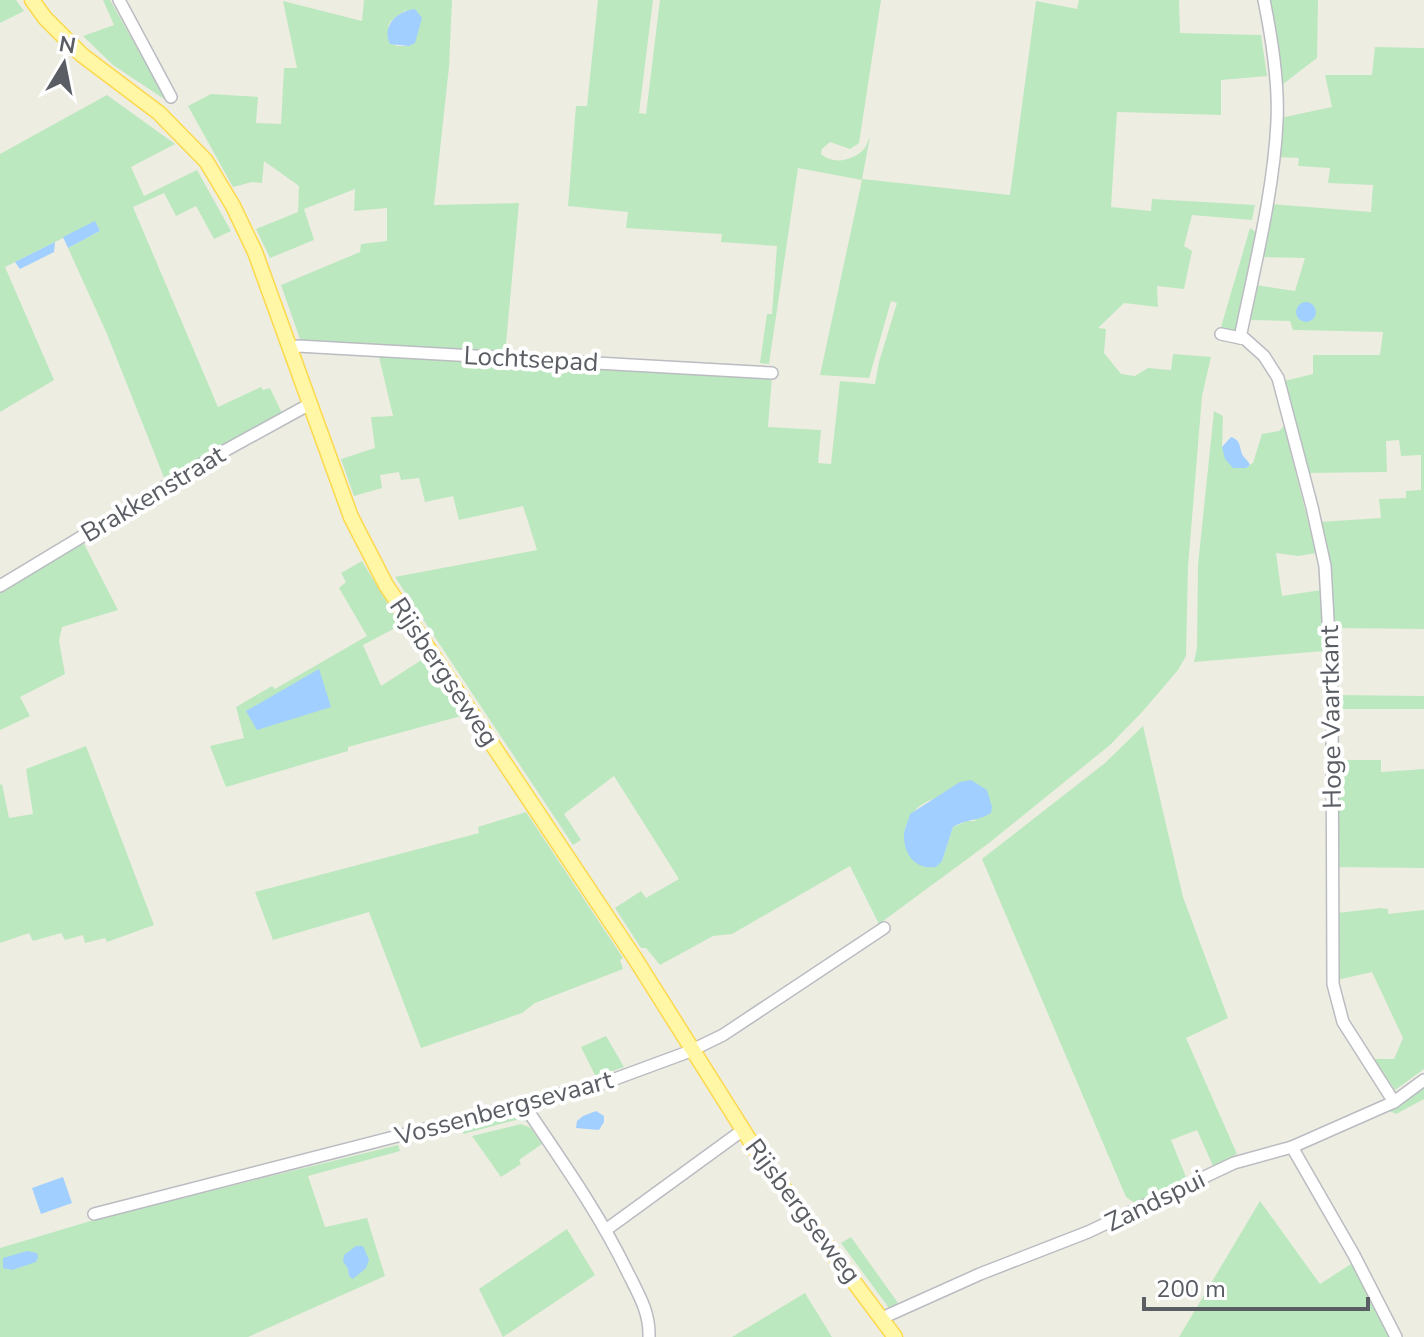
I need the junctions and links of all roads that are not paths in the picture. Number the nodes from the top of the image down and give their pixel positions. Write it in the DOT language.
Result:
graph roads {
  1 [pos="32,0"];
  2 [pos="119,0"];
  3 [pos="1264,0"];
  4 [pos="171,97"];
  5 [pos="1221,334"];
  6 [pos="1240,338"];
  7 [pos="289,348"];
  8 [pos="772,373"];
  9 [pos="308,405"];
  10 [pos="0,586"];
  11 [pos="884,928"];
  12 [pos="692,1050"];
  13 [pos="1424,1080"];
  14 [pos="1394,1102"];
  15 [pos="524,1105"];
  16 [pos="743,1130"];
  17 [pos="1292,1147"];
  18 [pos="94,1214"];
  19 [pos="607,1229"];
  20 [pos="882,1318"];
  21 [pos="649,1337"];
  22 [pos="895,1337"];
  23 [pos="1396,1337"];
  1 -- 7 [label="main road, Rijsbergseweg"];
  2 -- 4 [label="street"];
  3 -- 6 [label="street"];
  5 -- 6 [label="street, Hoge Vaartkant"];
  6 -- 14 [label="street, Hoge Vaartkant"];
  7 -- 8 [label="street, Lochtsepad"];
  7 -- 9 [label="main road, Rijsbergseweg"];
  9 -- 10 [label="street, Brakkenstraat"];
  9 -- 12 [label="main road, Rijsbergseweg"];
  11 -- 12 [label="street, Vossenbergsevaart"];
  12 -- 15 [label="street, Vossenbergsevaart"];
  12 -- 16 [label="main road, Rijsbergseweg"];
  13 -- 14 [label="street, Zandspui"];
  14 -- 17 [label="street, Zandspui"];
  15 -- 18 [label="street, Vossenbergsevaart"];
  15 -- 19 [label="street"];
  16 -- 19 [label="street"];
  16 -- 20 [label="main road, Rijsbergseweg"];
  17 -- 20 [label="street, Zandspui"];
  17 -- 23 [label="street"];
  19 -- 21 [label="street"];
  20 -- 22 [label="main road, Rijsbergseweg"];
}
